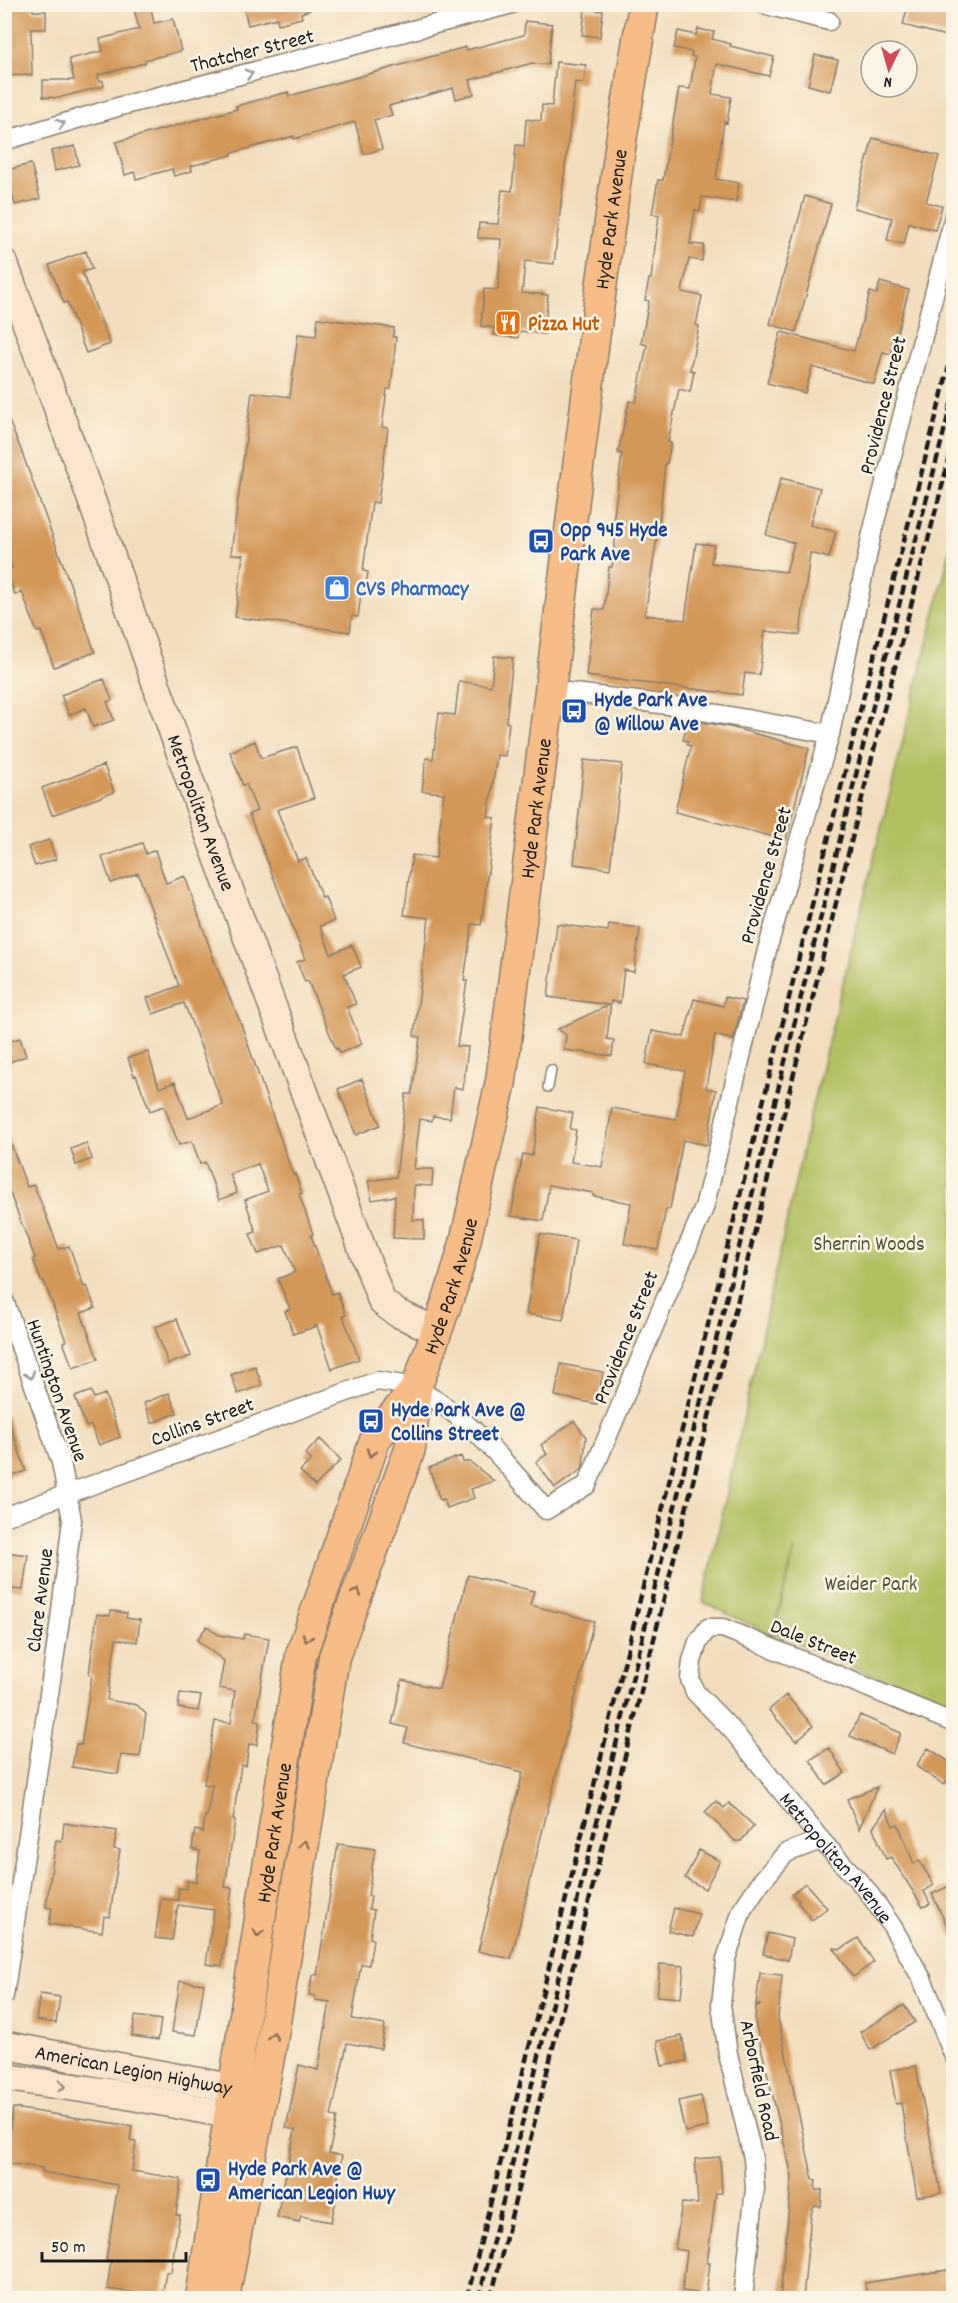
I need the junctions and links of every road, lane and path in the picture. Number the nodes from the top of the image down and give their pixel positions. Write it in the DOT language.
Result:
graph roads {
  1 [pos="512,4"];
  2 [pos="644,4"];
  3 [pos="764,4"];
  4 [pos="830,21"];
  5 [pos="4,141"];
  6 [pos="954,217"];
  7 [pos="4,263"];
  8 [pos="552,690"];
  9 [pos="830,734"];
  10 [pos="551,1070"];
  11 [pos="548,1087"];
  12 [pos="4,1300"];
  13 [pos="437,1331"];
  14 [pos="416,1389"];
  15 [pos="67,1495"];
  16 [pos="4,1517"];
  17 [pos="690,1679"];
  18 [pos="954,1723"];
  19 [pos="821,1840"];
  20 [pos="4,1996"];
  21 [pos="4,2045"];
  22 [pos="954,2056"];
  23 [pos="4,2078"];
  24 [pos="246,2104"];
  25 [pos="201,2298"];
  26 [pos="224,2298"];
  27 [pos="743,2298"];
  5 -- 1 [label="street, Thatcher Street, one-way"];
  2 -- 8 [label="main road, Hyde Park Avenue"];
  3 -- 4 [label="street"];
  6 -- 9 [label="street, Providence Street"];
  7 -- 13 [label="street, Metropolitan Avenue"];
  8 -- 9 [label="street"];
  8 -- 13 [label="main road, Hyde Park Avenue"];
  9 -- 14 [label="street, Providence Street"];
  10 -- 11 [label="lane"];
  12 -- 15 [label="street, Huntington Avenue, one-way"];
  13 -- 14 [label="main road, Hyde Park Avenue"];
  14 -- 15 [label="street, Collins Street"];
  14 -- 24 [label="main road, Hyde Park Avenue"];
  15 -- 16 [label="street, Collins Street"];
  15 -- 20 [label="street, Clare Avenue"];
  17 -- 18 [label="street, Dale Street"];
  17 -- 19 [label="street, Metropolitan Avenue"];
  19 -- 22 [label="street, Metropolitan Avenue"];
  19 -- 27 [label="street, Arborfield Road"];
  21 -- 24 [label="street, American Legion Highway"];
  23 -- 24 [label="street, American Legion Highway, one-way"];
  24 -- 25 [label="main road, Hyde Park Avenue"];
  24 -- 26 [label="main road, Hyde Park Avenue"];
}
